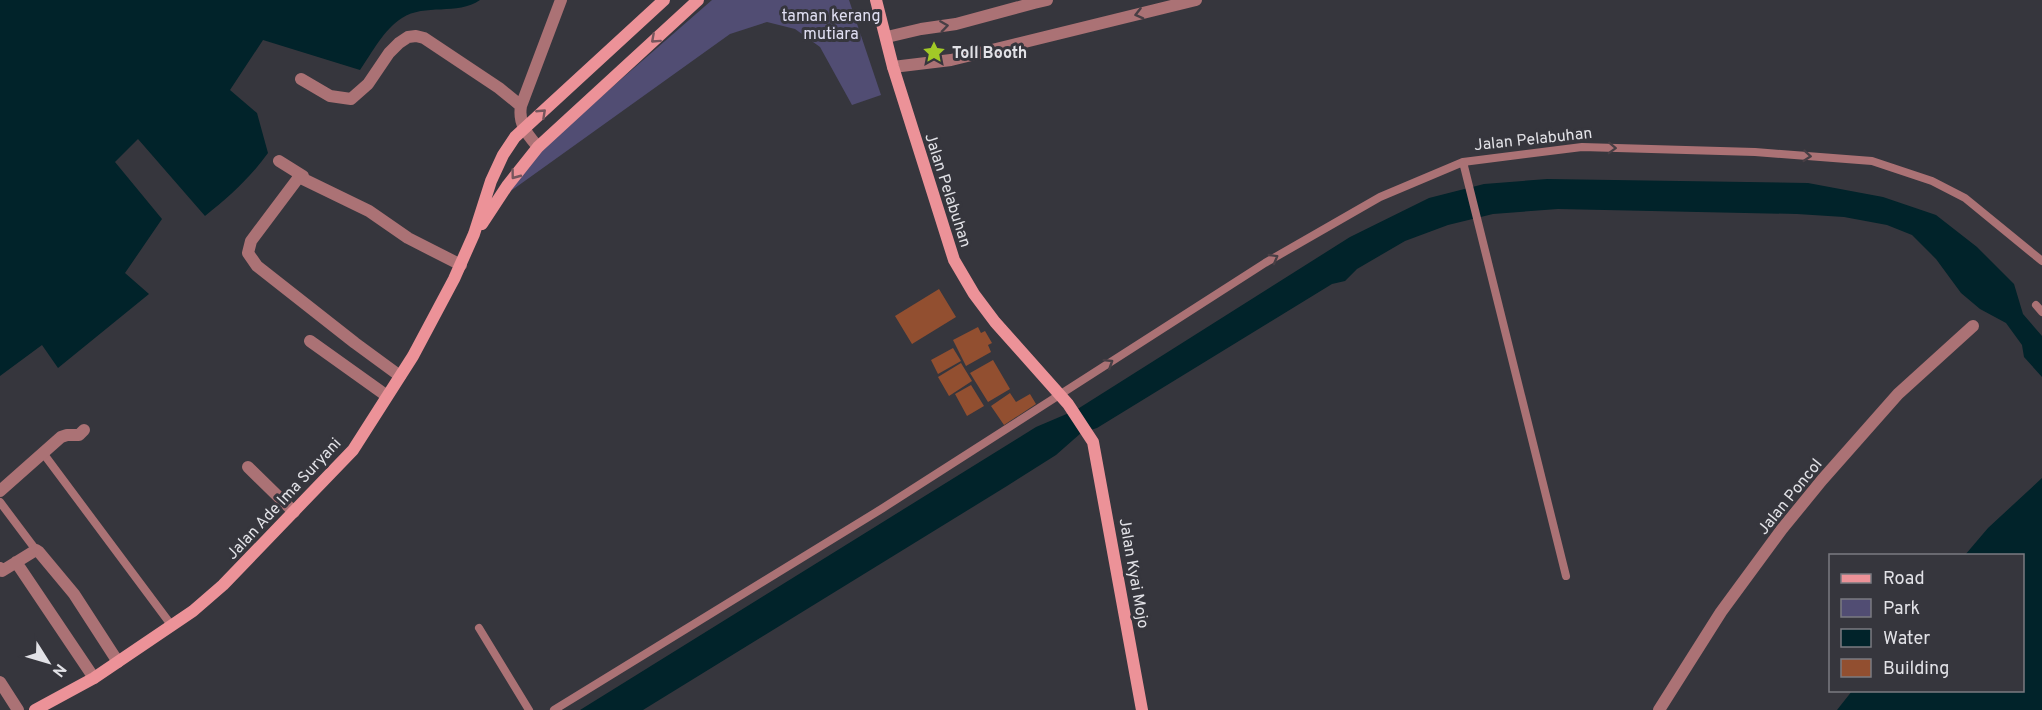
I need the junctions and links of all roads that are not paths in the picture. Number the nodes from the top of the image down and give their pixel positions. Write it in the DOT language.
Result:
graph roads {
  1 [pos="561,0"];
  2 [pos="664,0"];
  3 [pos="698,0"];
  4 [pos="876,0"];
  5 [pos="1047,0"];
  6 [pos="1196,0"];
  7 [pos="1034,2"];
  8 [pos="887,37"];
  9 [pos="893,68"];
  10 [pos="301,79"];
  11 [pos="520,106"];
  12 [pos="524,129"];
  13 [pos="538,147"];
  14 [pos="279,162"];
  15 [pos="1463,162"];
  16 [pos="302,177"];
  17 [pos="474,234"];
  18 [pos="2042,261"];
  19 [pos="461,265"];
  20 [pos="2036,305"];
  21 [pos="2042,312"];
  22 [pos="1973,326"];
  23 [pos="310,341"];
  24 [pos="400,376"];
  25 [pos="387,396"];
  26 [pos="1064,399"];
  27 [pos="84,430"];
  28 [pos="43,453"];
  29 [pos="248,467"];
  30 [pos="0,491"];
  31 [pos="0,502"];
  32 [pos="294,513"];
  33 [pos="36,550"];
  34 [pos="16,562"];
  35 [pos="1,570"];
  36 [pos="1566,576"];
  37 [pos="172,626"];
  38 [pos="479,628"];
  39 [pos="118,662"];
  40 [pos="94,678"];
  41 [pos="0,682"];
  42 [pos="18,710"];
  43 [pos="35,710"];
  44 [pos="529,710"];
  45 [pos="554,710"];
  46 [pos="1142,710"];
  47 [pos="1659,710"];
  1 -- 11 [label="street"];
  12 -- 2 [label="main road, one-way"];
  3 -- 13 [label="main road, one-way"];
  4 -- 8 [label="main road, Jalan Pelabuhan"];
  5 -- 7 [label="street"];
  6 -- 9 [label="street, one-way"];
  8 -- 7 [label="street, one-way"];
  8 -- 9 [label="main road, Jalan Pelabuhan"];
  9 -- 26 [label="main road, Jalan Pelabuhan"];
  10 -- 11 [label="street"];
  11 -- 12 [label="street"];
  12 -- 13 [label="street"];
  12 -- 17 [label="main road"];
  13 -- 17 [label="main road, one-way"];
  14 -- 16 [label="street"];
  15 -- 18 [label="lane, Jalan Pelabuhan, one-way"];
  26 -- 15 [label="lane, Jalan Pelabuhan, one-way"];
  15 -- 36 [label="lane"];
  16 -- 19 [label="street"];
  16 -- 24 [label="street"];
  17 -- 19 [label="main road, Jalan Ade Ima Suryani"];
  19 -- 24 [label="main road, Jalan Ade Ima Suryani"];
  20 -- 21 [label="lane"];
  22 -- 47 [label="street, Jalan Poncol"];
  23 -- 25 [label="street"];
  24 -- 25 [label="main road, Jalan Ade Ima Suryani"];
  25 -- 32 [label="main road, Jalan Ade Ima Suryani"];
  26 -- 45 [label="lane"];
  26 -- 46 [label="main road, Jalan Kyai Mojo"];
  27 -- 28 [label="street"];
  28 -- 30 [label="street"];
  28 -- 37 [label="lane"];
  29 -- 32 [label="street"];
  31 -- 33 [label="lane"];
  32 -- 37 [label="main road, Jalan Ade Ima Suryani"];
  33 -- 34 [label="street"];
  33 -- 39 [label="street"];
  34 -- 35 [label="street"];
  34 -- 40 [label="street"];
  37 -- 39 [label="main road, Jalan Ade Ima Suryani"];
  38 -- 44 [label="lane"];
  39 -- 40 [label="main road, Jalan Ade Ima Suryani"];
  40 -- 43 [label="main road, Jalan Ade Ima Suryani"];
  41 -- 42 [label="street"];
}
